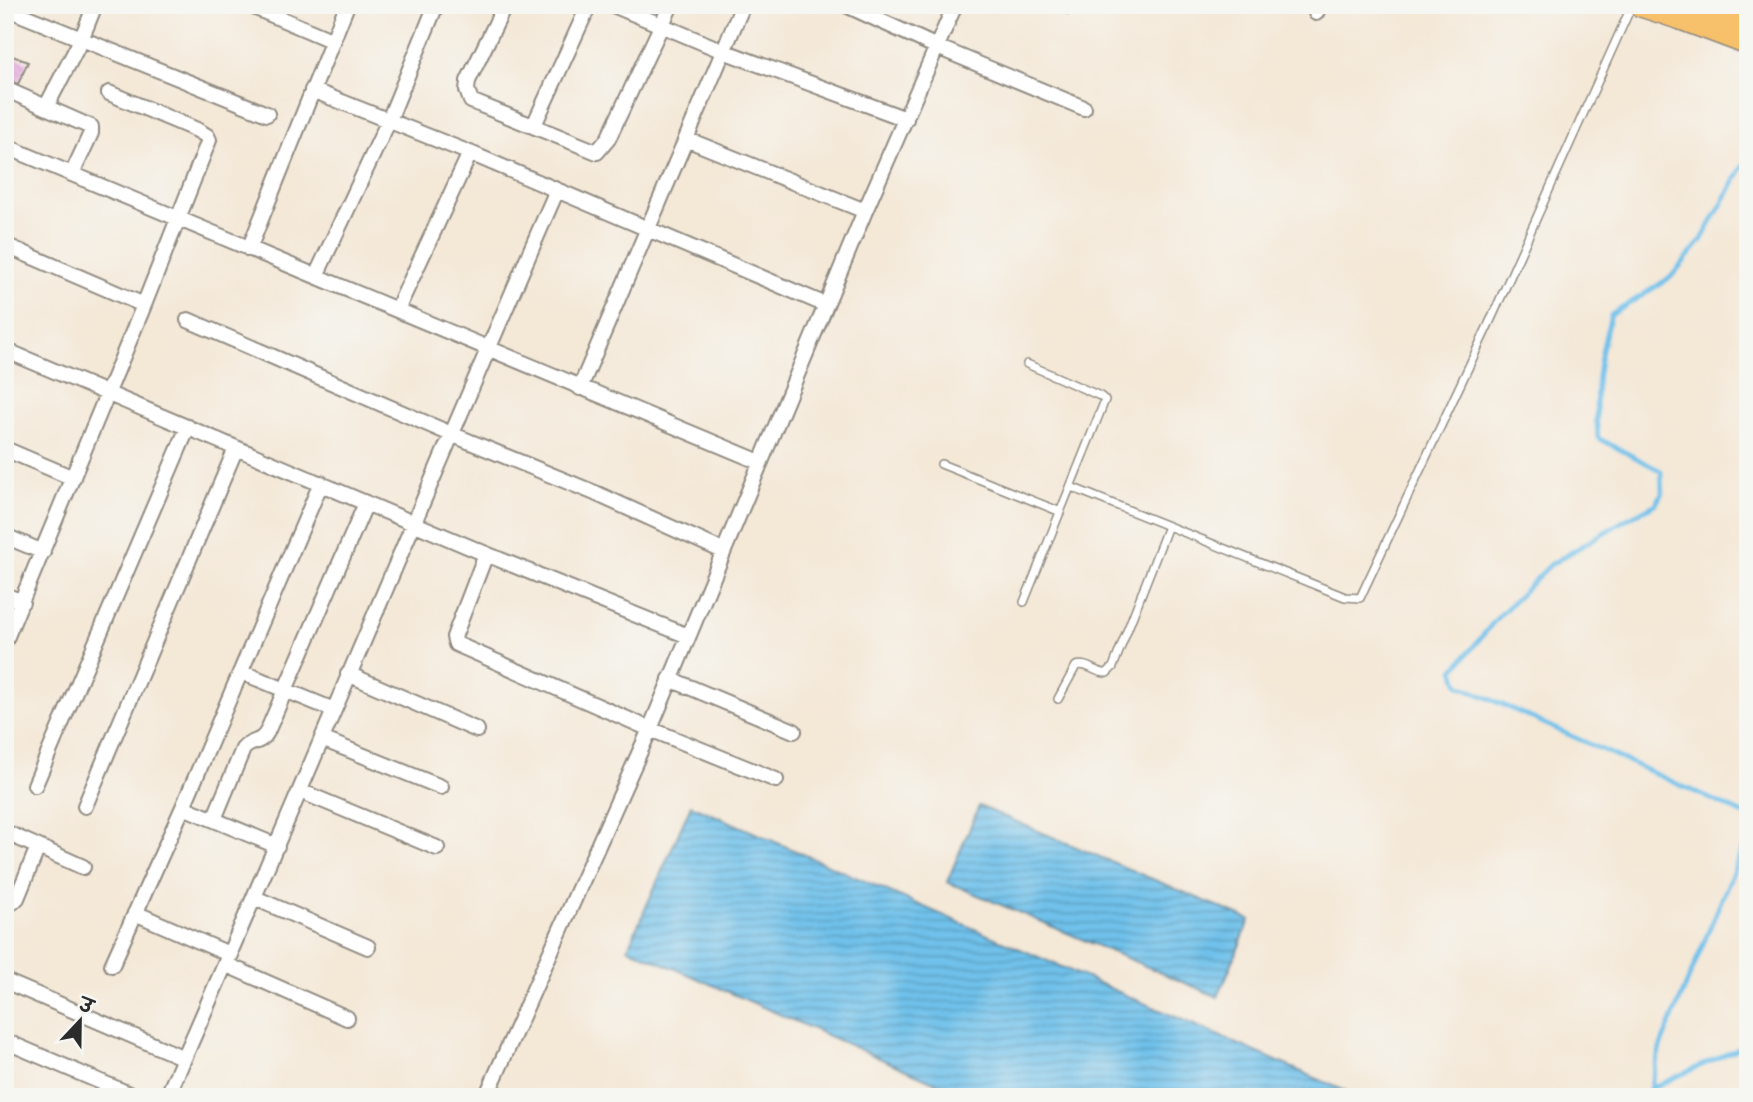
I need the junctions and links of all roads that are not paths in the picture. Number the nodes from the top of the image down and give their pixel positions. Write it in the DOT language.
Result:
graph roads {
  1 [pos="95,5"];
  2 [pos="347,5"];
  3 [pos="436,5"];
  4 [pos="505,5"];
  5 [pos="589,5"];
  6 [pos="613,5"];
  7 [pos="671,5"];
  8 [pos="743,5"];
  9 [pos="845,5"];
  10 [pos="955,5"];
  11 [pos="1632,5"];
  12 [pos="1641,5"];
  13 [pos="1690,5"];
  14 [pos="255,6"];
  15 [pos="5,8"];
  16 [pos="1736,16"];
  17 [pos="663,24"];
  18 [pos="81,40"];
  19 [pos="333,41"];
  20 [pos="1748,43"];
  21 [pos="937,47"];
  22 [pos="723,51"];
  23 [pos="5,89"];
  24 [pos="312,90"];
  25 [pos="109,93"];
  26 [pos="46,107"];
  27 [pos="1084,108"];
  28 [pos="267,114"];
  29 [pos="906,119"];
  30 [pos="389,120"];
  31 [pos="534,125"];
  32 [pos="686,139"];
  33 [pos="5,146"];
  34 [pos="470,153"];
  35 [pos="72,174"];
  36 [pos="557,190"];
  37 [pos="865,211"];
  38 [pos="178,219"];
  39 [pos="647,228"];
  40 [pos="5,245"];
  41 [pos="249,249"];
  42 [pos="316,276"];
  43 [pos="144,305"];
  44 [pos="826,305"];
  45 [pos="397,310"];
  46 [pos="188,320"];
  47 [pos="488,348"];
  48 [pos="5,350"];
  49 [pos="1027,364"];
  50 [pos="580,388"];
  51 [pos="107,394"];
  52 [pos="188,427"];
  53 [pos="451,434"];
  54 [pos="236,448"];
  55 [pos="5,449"];
  56 [pos="760,462"];
  57 [pos="942,464"];
  58 [pos="73,478"];
  59 [pos="321,483"];
  60 [pos="1071,487"];
  61 [pos="366,503"];
  62 [pos="1061,512"];
  63 [pos="413,523"];
  64 [pos="1168,526"];
  65 [pos="5,536"];
  66 [pos="723,551"];
  67 [pos="43,552"];
  68 [pos="486,554"];
  69 [pos="5,595"];
  70 [pos="22,602"];
  71 [pos="1024,602"];
  72 [pos="688,636"];
  73 [pos="5,641"];
  74 [pos="241,672"];
  75 [pos="348,674"];
  76 [pos="670,678"];
  77 [pos="288,689"];
  78 [pos="1058,699"];
  79 [pos="334,710"];
  80 [pos="650,729"];
  81 [pos="477,730"];
  82 [pos="794,731"];
  83 [pos="322,739"];
  84 [pos="776,780"];
  85 [pos="35,785"];
  86 [pos="441,787"];
  87 [pos="300,791"];
  88 [pos="85,806"];
  89 [pos="183,807"];
  90 [pos="214,819"];
  91 [pos="5,832"];
  92 [pos="277,846"];
  93 [pos="38,847"];
  94 [pos="437,848"];
  95 [pos="83,867"];
  96 [pos="255,898"];
  97 [pos="5,900"];
  98 [pos="135,913"];
  99 [pos="368,947"];
  100 [pos="229,960"];
  101 [pos="112,965"];
  102 [pos="5,981"];
  103 [pos="346,1018"];
  104 [pos="5,1041"];
  105 [pos="184,1058"];
  106 [pos="136,1097"];
  107 [pos="167,1097"];
  108 [pos="486,1097"];
  1 -- 18 [label="street"];
  2 -- 19 [label="street"];
  3 -- 30 [label="street"];
  4 -- 31 [label="street"];
  5 -- 31 [label="street"];
  6 -- 17 [label="street"];
  7 -- 17 [label="street"];
  8 -- 22 [label="street"];
  9 -- 21 [label="street"];
  10 -- 21 [label="street"];
  11 -- 64 [label="lane"];
  12 -- 20 [label="main road"];
  13 -- 16 [label="main road"];
  14 -- 19 [label="street"];
  15 -- 18 [label="street"];
  17 -- 22 [label="street"];
  17 -- 31 [label="street"];
  18 -- 26 [label="street"];
  18 -- 28 [label="street"];
  19 -- 24 [label="street"];
  21 -- 27 [label="street"];
  21 -- 29 [label="street"];
  22 -- 29 [label="street"];
  22 -- 32 [label="street"];
  23 -- 26 [label="street"];
  24 -- 30 [label="street"];
  24 -- 41 [label="street"];
  25 -- 38 [label="street"];
  26 -- 35 [label="street"];
  29 -- 37 [label="street"];
  30 -- 34 [label="street"];
  30 -- 42 [label="street"];
  32 -- 37 [label="street"];
  32 -- 39 [label="street"];
  33 -- 35 [label="street"];
  34 -- 36 [label="street"];
  34 -- 45 [label="street"];
  35 -- 38 [label="street"];
  36 -- 39 [label="street"];
  36 -- 47 [label="street"];
  37 -- 44 [label="street"];
  38 -- 41 [label="street"];
  38 -- 43 [label="street"];
  39 -- 44 [label="street"];
  39 -- 50 [label="street"];
  40 -- 43 [label="street"];
  41 -- 42 [label="street"];
  42 -- 45 [label="street"];
  43 -- 51 [label="street"];
  44 -- 56 [label="street"];
  45 -- 47 [label="street"];
  46 -- 53 [label="street"];
  47 -- 50 [label="street"];
  47 -- 53 [label="street"];
  48 -- 51 [label="street"];
  49 -- 60 [label="lane"];
  50 -- 56 [label="street"];
  51 -- 52 [label="street"];
  51 -- 58 [label="street"];
  52 -- 54 [label="street"];
  52 -- 85 [label="street"];
  53 -- 63 [label="street"];
  53 -- 66 [label="street"];
  54 -- 59 [label="street"];
  54 -- 88 [label="street"];
  55 -- 58 [label="street"];
  56 -- 66 [label="street"];
  57 -- 62 [label="lane"];
  58 -- 67 [label="street"];
  59 -- 61 [label="street"];
  59 -- 74 [label="street"];
  60 -- 62 [label="lane"];
  60 -- 64 [label="lane"];
  61 -- 63 [label="street"];
  61 -- 77 [label="street"];
  62 -- 71 [label="lane"];
  63 -- 68 [label="street"];
  63 -- 75 [label="street"];
  64 -- 78 [label="lane"];
  65 -- 67 [label="street"];
  66 -- 72 [label="street"];
  67 -- 70 [label="street"];
  68 -- 72 [label="street"];
  68 -- 80 [label="street"];
  69 -- 70 [label="street"];
  70 -- 73 [label="street"];
  72 -- 76 [label="street"];
  74 -- 77 [label="street"];
  74 -- 89 [label="street"];
  75 -- 79 [label="street"];
  75 -- 81 [label="street"];
  76 -- 80 [label="street"];
  76 -- 82 [label="street"];
  77 -- 79 [label="street"];
  77 -- 90 [label="street"];
  79 -- 83 [label="street"];
  80 -- 84 [label="street"];
  80 -- 108 [label="street"];
  83 -- 86 [label="street"];
  83 -- 87 [label="street"];
  87 -- 92 [label="street"];
  87 -- 94 [label="street"];
  89 -- 90 [label="street"];
  89 -- 98 [label="street"];
  90 -- 92 [label="street"];
  91 -- 93 [label="street"];
  92 -- 96 [label="street"];
  93 -- 95 [label="street"];
  93 -- 97 [label="street"];
  96 -- 99 [label="street"];
  96 -- 100 [label="street"];
  98 -- 100 [label="street"];
  98 -- 101 [label="street"];
  100 -- 103 [label="street"];
  100 -- 105 [label="street"];
  102 -- 105 [label="street"];
  104 -- 106 [label="street"];
  105 -- 107 [label="street"];
}
